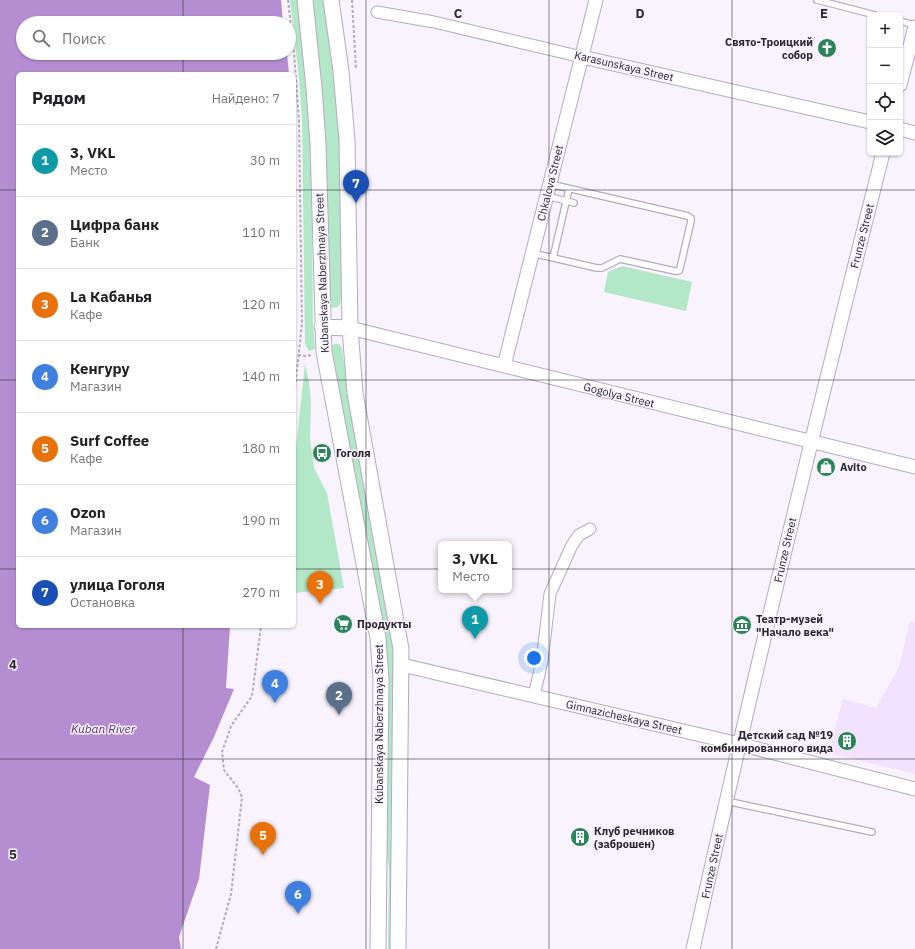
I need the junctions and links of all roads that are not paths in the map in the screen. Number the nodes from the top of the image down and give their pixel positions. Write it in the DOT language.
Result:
graph roads {
  1 [pos="305,0"];
  2 [pos="331,0"];
  3 [pos="596,0"];
  4 [pos="817,0"];
  5 [pos="377,12"];
  6 [pos="867,13"];
  7 [pos="903,22"];
  8 [pos="915,26"];
  9 [pos="582,57"];
  10 [pos="900,84"];
  11 [pos="867,121"];
  12 [pos="903,130"];
  13 [pos="915,133"];
  14 [pos="882,156"];
  15 [pos="569,189"];
  16 [pos="548,190"];
  17 [pos="566,201"];
  18 [pos="574,203"];
  19 [pos="532,253"];
  20 [pos="553,258"];
  21 [pos="322,327"];
  22 [pos="350,328"];
  23 [pos="504,366"];
  24 [pos="810,442"];
  25 [pos="915,467"];
  26 [pos="590,529"];
  27 [pos="402,665"];
  28 [pos="534,696"];
  29 [pos="739,744"];
  30 [pos="915,789"];
  31 [pos="726,801"];
  32 [pos="872,832"];
  33 [pos="378,949"];
  34 [pos="398,949"];
  35 [pos="693,949"];
  1 -- 21 [label="main road, Kubanskaya Naberzhnaya Street"];
  2 -- 22 [label="main road, Kubanskaya Naberzhnaya Street"];
  3 -- 9 [label="street, Chkalova Street"];
  4 -- 6 [label="lane"];
  5 -- 9 [label="street, Karasunskaya Street"];
  7 -- 8 [label="lane"];
  8 -- 10 [label="street"];
  9 -- 11 [label="street, Karasunskaya Street"];
  9 -- 16 [label="street, Chkalova Street"];
  12 -- 13 [label="street"];
  14 -- 24 [label="street, Frunze Street"];
  15 -- 16 [label="lane"];
  15 -- 17 [label="lane"];
  15 -- 20 [label="lane"];
  16 -- 17 [label="lane"];
  16 -- 19 [label="street, Chkalova Street"];
  17 -- 18 [label="lane"];
  17 -- 20 [label="lane"];
  19 -- 20 [label="lane"];
  19 -- 23 [label="street, Chkalova Street"];
  21 -- 22 [label="main road, Gogolya Street"];
  21 -- 33 [label="main road, Kubanskaya Naberzhnaya Street"];
  22 -- 23 [label="street, Gogolya Street"];
  22 -- 27 [label="main road, Kubanskaya Naberzhnaya Street"];
  23 -- 24 [label="street, Gogolya Street"];
  24 -- 25 [label="street, Gogolya Street"];
  24 -- 29 [label="street, Frunze Street"];
  26 -- 28 [label="street"];
  27 -- 28 [label="street, Gimnazicheskaya Street"];
  27 -- 34 [label="main road, Kubanskaya Naberzhnaya Street"];
  28 -- 29 [label="street, Gimnazicheskaya Street"];
  29 -- 30 [label="street, Gimnazicheskaya Street"];
  29 -- 31 [label="street, Frunze Street"];
  31 -- 32 [label="lane"];
  31 -- 35 [label="street, Frunze Street"];
}
